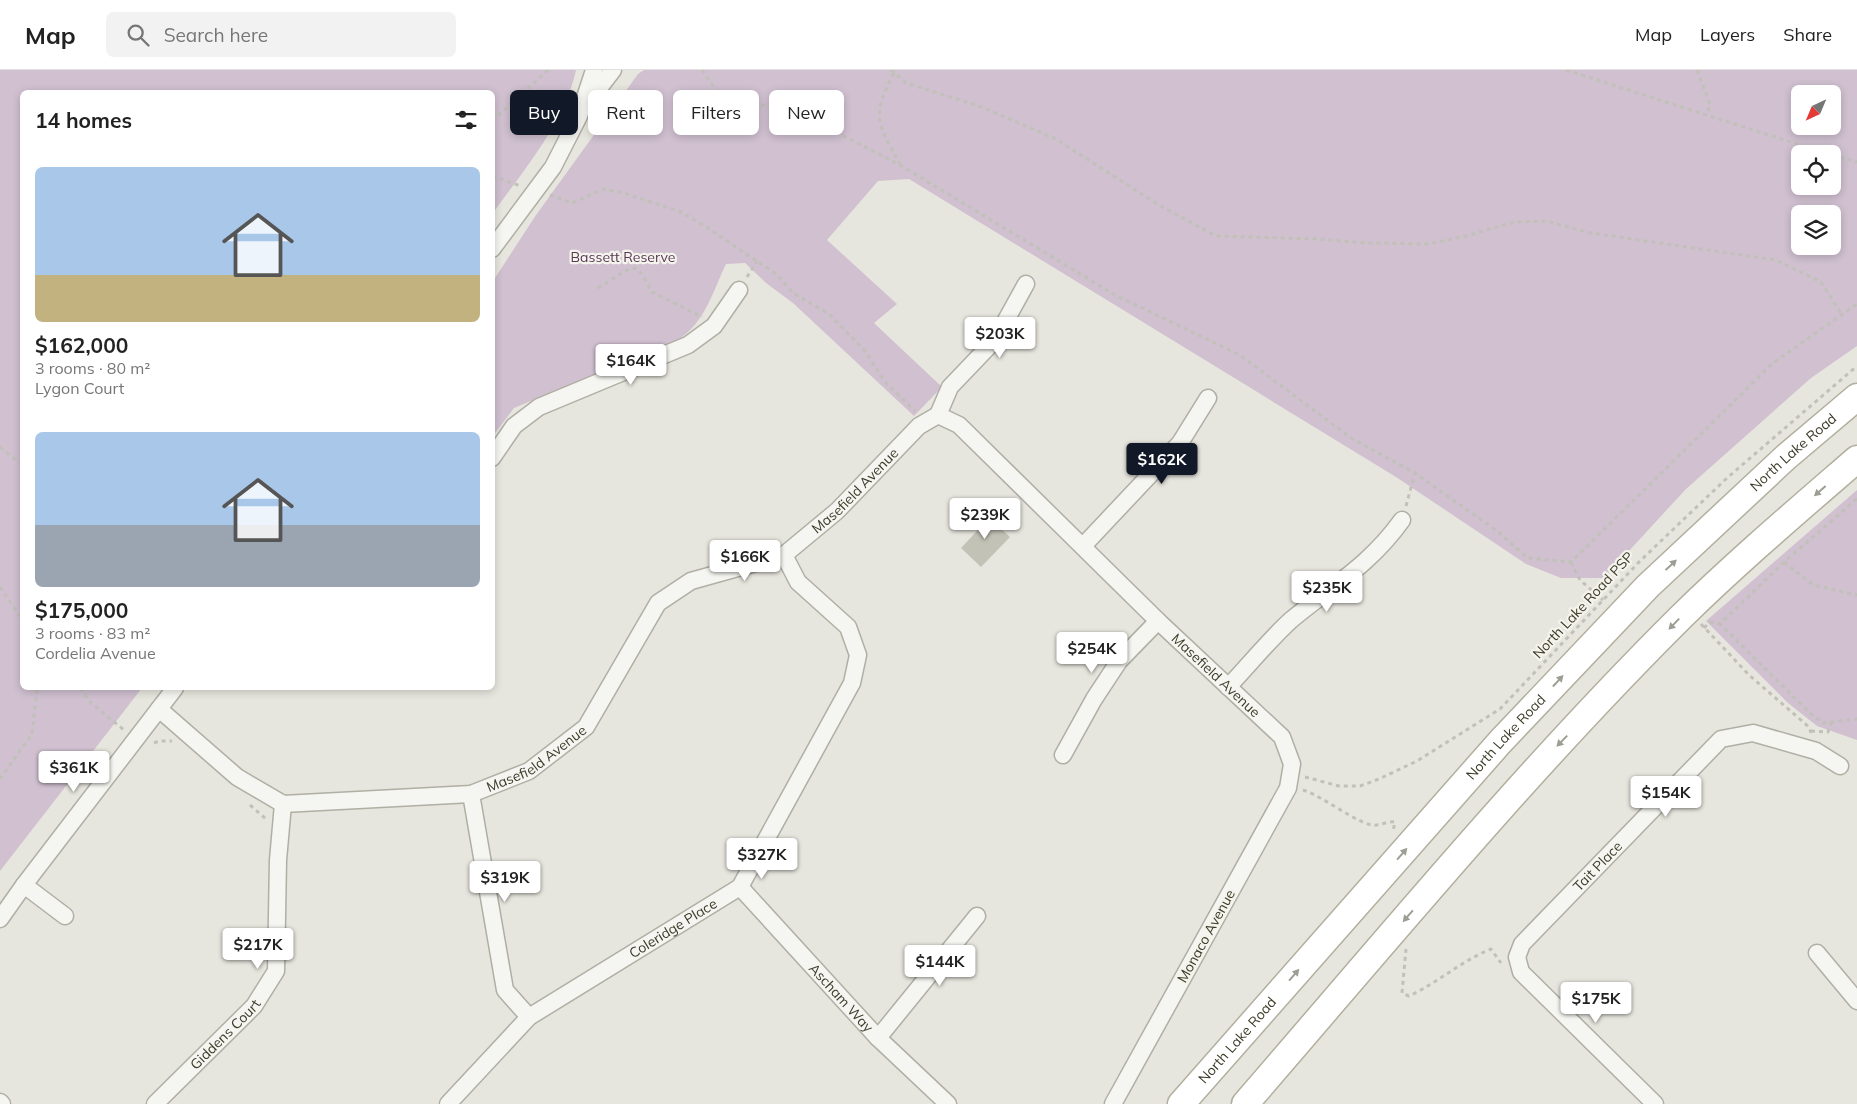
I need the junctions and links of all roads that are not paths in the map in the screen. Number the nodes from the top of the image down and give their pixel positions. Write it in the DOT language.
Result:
graph roads {
  1 [pos="594,70"];
  2 [pos="613,70"];
  3 [pos="578,116"];
  4 [pos="569,135"];
  5 [pos="495,245"];
  6 [pos="1026,284"];
  7 [pos="739,290"];
  8 [pos="1857,397"];
  9 [pos="1208,398"];
  10 [pos="938,415"];
  11 [pos="495,454"];
  12 [pos="1857,459"];
  13 [pos="1402,520"];
  14 [pos="1082,546"];
  15 [pos="784,555"];
  16 [pos="1158,621"];
  17 [pos="1228,687"];
  18 [pos="174,690"];
  19 [pos="159,710"];
  20 [pos="1062,755"];
  21 [pos="1840,766"];
  22 [pos="1290,774"];
  23 [pos="471,794"];
  24 [pos="282,804"];
  25 [pos="24,885"];
  26 [pos="740,887"];
  27 [pos="65,916"];
  28 [pos="978,916"];
  29 [pos="0,919"];
  30 [pos="1818,952"];
  31 [pos="1857,1001"];
  32 [pos="529,1017"];
  33 [pos="878,1038"];
  34 [pos="155,1104"];
  35 [pos="448,1104"];
  36 [pos="948,1104"];
  37 [pos="1113,1104"];
  38 [pos="1181,1104"];
  39 [pos="1245,1104"];
  40 [pos="1655,1104"];
  1 -- 3 [label="street"];
  2 -- 3 [label="street"];
  4 -- 5 [label="street"];
  6 -- 10 [label="street"];
  7 -- 11 [label="street"];
  38 -- 8 [label="main road, North Lake Road, one-way"];
  9 -- 14 [label="street"];
  10 -- 14 [label="street, Masefield Avenue"];
  10 -- 15 [label="street, Masefield Avenue"];
  12 -- 39 [label="main road, one-way"];
  13 -- 17 [label="street"];
  14 -- 16 [label="street, Masefield Avenue"];
  15 -- 23 [label="street, Masefield Avenue"];
  15 -- 26 [label="street, Coleridge Place"];
  16 -- 17 [label="street, Masefield Avenue"];
  16 -- 20 [label="street"];
  17 -- 22 [label="street, Masefield Avenue"];
  18 -- 19 [label="street"];
  19 -- 24 [label="street"];
  19 -- 25 [label="street"];
  21 -- 40 [label="street, Tait Place"];
  22 -- 37 [label="street, Monaco Avenue"];
  23 -- 24 [label="street, Masefield Avenue"];
  23 -- 32 [label="street"];
  24 -- 34 [label="street, Giddens Court"];
  25 -- 27 [label="street"];
  25 -- 29 [label="street"];
  26 -- 32 [label="street, Coleridge Place"];
  26 -- 33 [label="street, Ascham Way"];
  28 -- 33 [label="street"];
  30 -- 31 [label="street"];
  32 -- 35 [label="street, Coleridge Place"];
  33 -- 36 [label="street, Ascham Way"];
}
